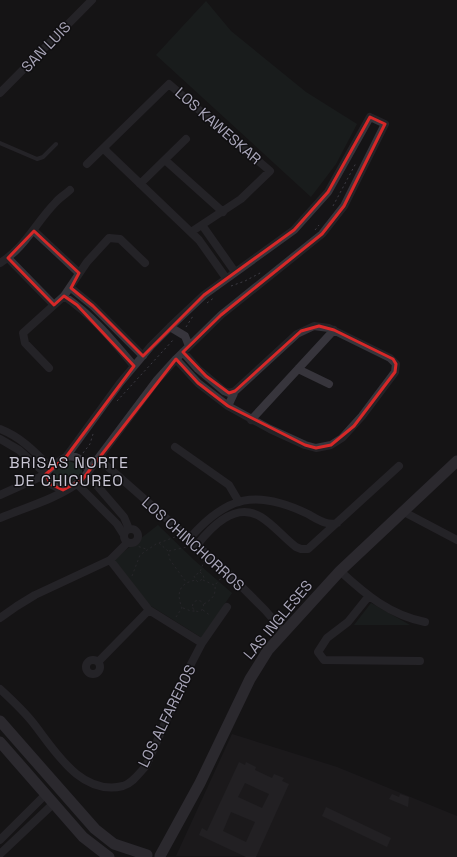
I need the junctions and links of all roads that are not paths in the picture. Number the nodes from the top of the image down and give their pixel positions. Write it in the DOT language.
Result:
graph roads {
  1 [pos="92,0"];
  2 [pos="0,93"];
  3 [pos="186,139"];
  4 [pos="0,143"];
  5 [pos="56,144"];
  6 [pos="105,147"];
  7 [pos="165,160"];
  8 [pos="87,164"];
  9 [pos="140,184"];
  10 [pos="70,190"];
  11 [pos="223,212"];
  12 [pos="202,225"];
  13 [pos="34,231"];
  14 [pos="191,232"];
  15 [pos="8,258"];
  16 [pos="0,263"];
  17 [pos="146,263"];
  18 [pos="235,272"];
  19 [pos="79,273"];
  20 [pos="228,282"];
  21 [pos="71,288"];
  22 [pos="64,296"];
  23 [pos="54,305"];
  24 [pos="170,327"];
  25 [pos="334,330"];
  26 [pos="186,349"];
  27 [pos="143,356"];
  28 [pos="176,359"];
  29 [pos="134,366"];
  30 [pos="49,368"];
  31 [pos="298,369"];
  32 [pos="329,384"];
  33 [pos="235,391"];
  34 [pos="228,406"];
  35 [pos="251,420"];
  36 [pos="0,429"];
  37 [pos="0,439"];
  38 [pos="175,447"];
  39 [pos="66,457"];
  40 [pos="99,459"];
  41 [pos="457,461"];
  42 [pos="399,466"];
  43 [pos="48,471"];
  44 [pos="88,473"];
  45 [pos="77,484"];
  46 [pos="63,490"];
  47 [pos="0,495"];
  48 [pos="261,499"];
  49 [pos="239,502"];
  50 [pos="404,512"];
  51 [pos="256,515"];
  52 [pos="0,518"];
  53 [pos="321,520"];
  54 [pos="337,523"];
  55 [pos="323,535"];
  56 [pos="186,536"];
  57 [pos="128,538"];
  58 [pos="457,540"];
  59 [pos="197,545"];
  60 [pos="110,560"];
  61 [pos="340,571"];
  62 [pos="368,597"];
  63 [pos="228,607"];
  64 [pos="149,610"];
  65 [pos="0,618"];
  66 [pos="425,622"];
  67 [pos="284,632"];
  68 [pos="202,643"];
  69 [pos="420,661"];
  70 [pos="98,662"];
  71 [pos="0,689"];
  72 [pos="0,721"];
  73 [pos="0,742"];
  74 [pos="46,795"];
  75 [pos="53,804"];
  76 [pos="0,840"];
  77 [pos="0,854"];
  78 [pos="146,856"];
  79 [pos="109,857"];
  80 [pos="160,857"];
  1 -- 2 [label="street, SAN LUIS"];
  3 -- 7 [label="street, LOS KAWESKAR"];
  4 -- 5 [label="lane"];
  6 -- 8 [label="street, LOS KAWESKAR"];
  6 -- 9 [label="street"];
  6 -- 11 [label="street, LOS KAWESKAR"];
  7 -- 9 [label="street, LOS KAWESKAR"];
  7 -- 11 [label="street"];
  9 -- 14 [label="street"];
  10 -- 13 [label="street"];
  11 -- 12 [label="street, LOS KAWESKAR"];
  12 -- 14 [label="street, LOS KAWESKAR"];
  12 -- 18 [label="street"];
  13 -- 15 [label="street"];
  13 -- 19 [label="street"];
  14 -- 20 [label="street"];
  15 -- 16 [label="street"];
  15 -- 23 [label="street"];
  17 -- 19 [label="street"];
  18 -- 20 [label="street"];
  18 -- 26 [label="street"];
  19 -- 21 [label="street"];
  20 -- 24 [label="street"];
  21 -- 22 [label="street"];
  21 -- 27 [label="street"];
  22 -- 23 [label="street"];
  22 -- 29 [label="street"];
  23 -- 30 [label="street"];
  24 -- 26 [label="street"];
  24 -- 27 [label="street"];
  25 -- 31 [label="street"];
  25 -- 33 [label="street"];
  25 -- 35 [label="street"];
  26 -- 28 [label="street"];
  26 -- 33 [label="street"];
  27 -- 29 [label="street"];
  28 -- 34 [label="street"];
  28 -- 40 [label="street"];
  29 -- 39 [label="street"];
  31 -- 32 [label="street"];
  31 -- 35 [label="street"];
  33 -- 34 [label="street"];
  34 -- 35 [label="street"];
  36 -- 43 [label="street"];
  37 -- 43 [label="street"];
  38 -- 49 [label="street"];
  39 -- 43 [label="street"];
  39 -- 44 [label="street"];
  40 -- 44 [label="street"];
  40 -- 56 [label="street, LOS CHINCHORROS"];
  41 -- 50 [label="street, LAS INGLESES"];
  42 -- 54 [label="street"];
  43 -- 46 [label="street"];
  43 -- 47 [label="street"];
  44 -- 45 [label="street"];
  44 -- 57 [label="street"];
  45 -- 46 [label="street"];
  45 -- 57 [label="street"];
  46 -- 52 [label="street"];
  48 -- 49 [label="street"];
  48 -- 51 [label="street"];
  48 -- 53 [label="street"];
  49 -- 56 [label="street"];
  50 -- 58 [label="street"];
  50 -- 61 [label="street, LAS INGLESES"];
  51 -- 55 [label="street"];
  51 -- 59 [label="street"];
  53 -- 54 [label="street"];
  53 -- 55 [label="street"];
  54 -- 55 [label="street"];
  56 -- 59 [label="street, LOS CHINCHORROS"];
  57 -- 60 [label="street"];
  59 -- 67 [label="street, LOS CHINCHORROS"];
  60 -- 64 [label="street"];
  60 -- 65 [label="street"];
  61 -- 62 [label="street"];
  61 -- 67 [label="street, LAS INGLESES"];
  62 -- 66 [label="street"];
  62 -- 69 [label="street"];
  63 -- 68 [label="street, LOS ALFAREROS"];
  64 -- 68 [label="street"];
  64 -- 70 [label="street"];
  67 -- 80 [label="street, LAS INGLESES"];
  68 -- 71 [label="street, LOS ALFAREROS"];
  72 -- 78 [label="street"];
  73 -- 74 [label="street"];
  74 -- 75 [label="street"];
  74 -- 76 [label="street"];
  75 -- 77 [label="street"];
  75 -- 79 [label="street"];
  78 -- 80 [label="street"];
}
